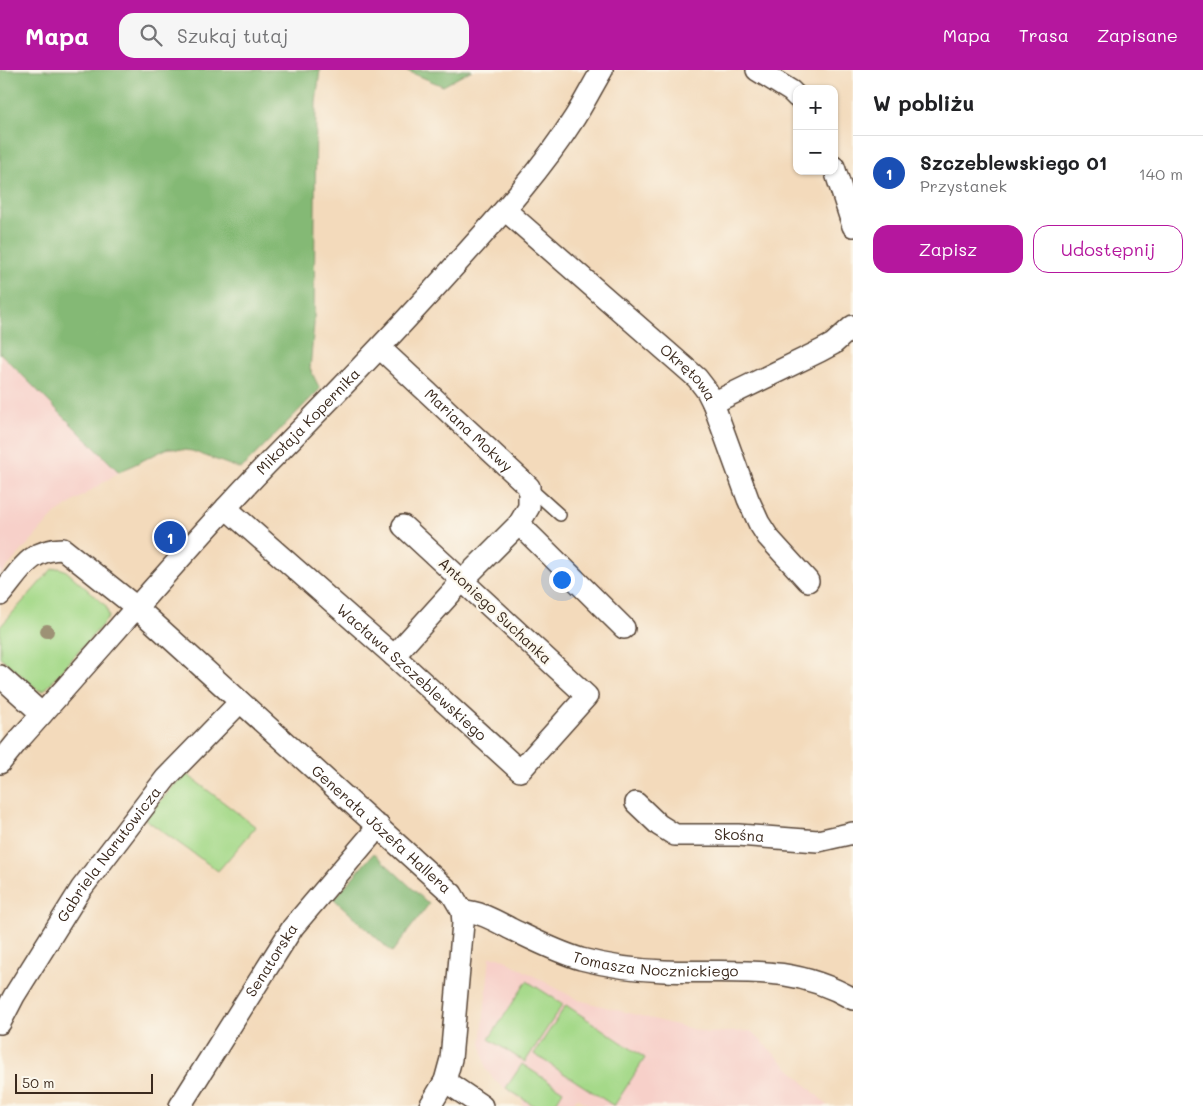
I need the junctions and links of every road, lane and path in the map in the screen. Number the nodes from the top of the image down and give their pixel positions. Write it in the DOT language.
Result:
graph roads {
  1 [pos="602,70"];
  2 [pos="757,70"];
  3 [pos="793,93"];
  4 [pos="837,175"];
  5 [pos="505,210"];
  6 [pos="853,226"];
  7 [pos="853,326"];
  8 [pos="380,348"];
  9 [pos="713,403"];
  10 [pos="529,487"];
  11 [pos="226,508"];
  12 [pos="560,515"];
  13 [pos="519,524"];
  14 [pos="403,526"];
  15 [pos="462,581"];
  16 [pos="808,581"];
  17 [pos="0,595"];
  18 [pos="136,607"];
  19 [pos="624,628"];
  20 [pos="394,656"];
  21 [pos="0,676"];
  22 [pos="587,696"];
  23 [pos="240,702"];
  24 [pos="42,714"];
  25 [pos="0,763"];
  26 [pos="636,803"];
  27 [pos="379,826"];
  28 [pos="853,834"];
  29 [pos="462,912"];
  30 [pos="853,999"];
  31 [pos="0,1023"];
  32 [pos="445,1081"];
  33 [pos="180,1106"];
  34 [pos="430,1106"];
  35 [pos="482,1106"];
  1 -- 5 [label="street, Mikołaja Kopernika"];
  2 -- 3 [label="street"];
  4 -- 6 [label="street"];
  5 -- 8 [label="street, Mikołaja Kopernika"];
  5 -- 9 [label="street, Okrętowa"];
  7 -- 9 [label="street"];
  8 -- 10 [label="street, Mariana Mokwy"];
  8 -- 11 [label="street, Mikołaja Kopernika"];
  9 -- 16 [label="street, Okrętowa"];
  10 -- 12 [label="lane"];
  10 -- 13 [label="street"];
  11 -- 18 [label="street, Mikołaja Kopernika"];
  11 -- 20 [label="street, Wacława Szczeblewskiego"];
  13 -- 15 [label="street"];
  13 -- 19 [label="street"];
  14 -- 15 [label="street, Antoniego Suchanka"];
  15 -- 20 [label="street"];
  15 -- 22 [label="street, Antoniego Suchanka"];
  17 -- 18 [label="street, Generała Józefa Hallera"];
  18 -- 23 [label="street, Generała Józefa Hallera"];
  18 -- 24 [label="street, Mikołaja Kopernika"];
  20 -- 22 [label="street, Wacława Szczeblewskiego"];
  21 -- 24 [label="street"];
  23 -- 27 [label="street, Generała Józefa Hallera"];
  23 -- 31 [label="street, Gabriela Narutowicza"];
  24 -- 25 [label="street, Mikołaja Kopernika"];
  26 -- 28 [label="street, Skośna"];
  27 -- 29 [label="street, Generała Józefa Hallera"];
  27 -- 33 [label="street, Senatorska"];
  29 -- 30 [label="street, Tomasza Nocznickiego"];
  29 -- 32 [label="street"];
  32 -- 34 [label="street"];
  32 -- 35 [label="street"];
}
